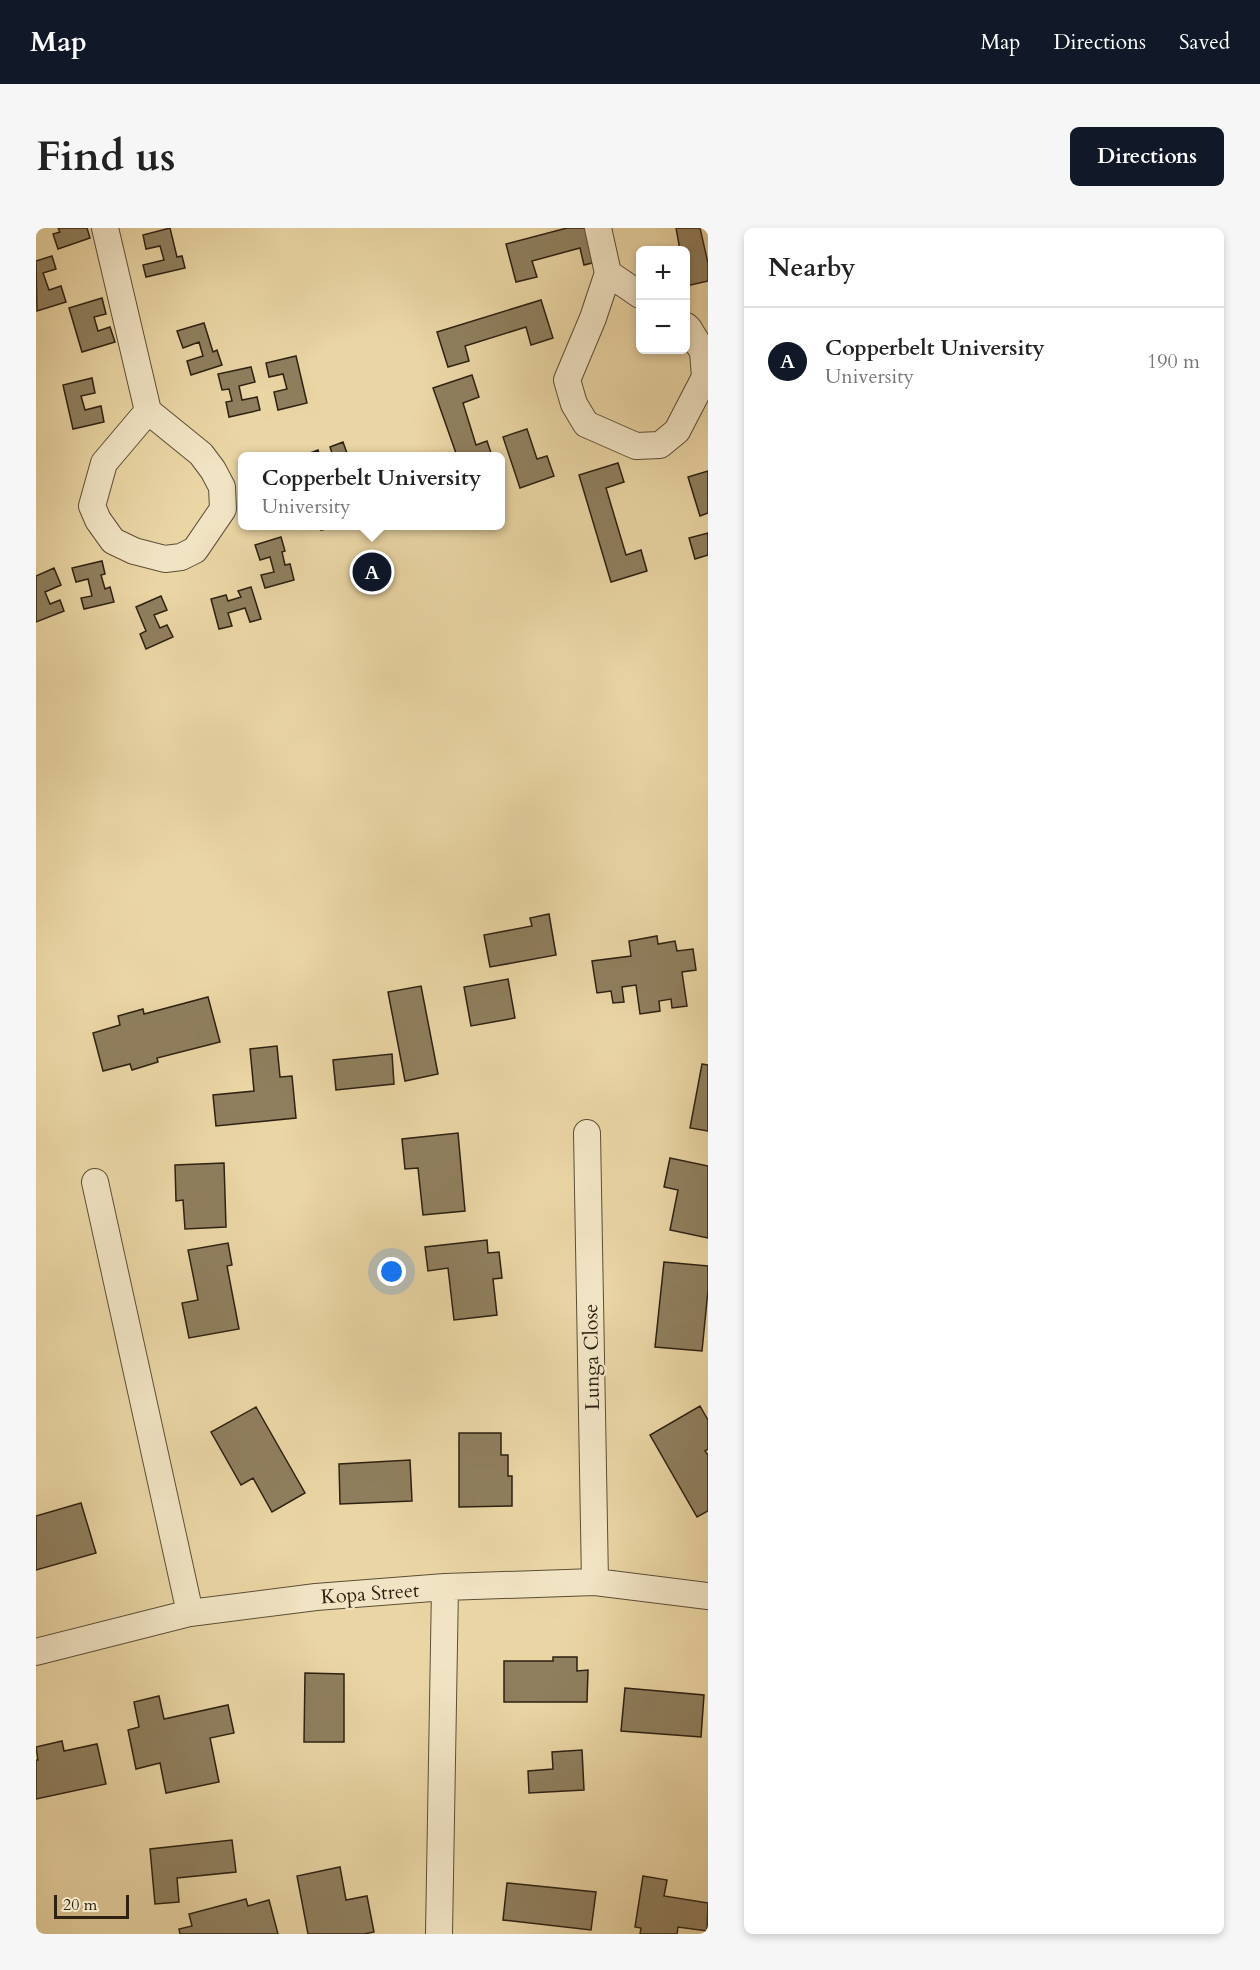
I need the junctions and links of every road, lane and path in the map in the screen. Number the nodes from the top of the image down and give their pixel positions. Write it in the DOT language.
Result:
graph roads {
  1 [pos="105,228"];
  2 [pos="598,228"];
  3 [pos="608,273"];
  4 [pos="636,292"];
  5 [pos="690,331"];
  6 [pos="148,411"];
  7 [pos="587,1133"];
  8 [pos="95,1182"];
  9 [pos="595,1582"];
  10 [pos="445,1587"];
  11 [pos="708,1596"];
  12 [pos="190,1613"];
  13 [pos="36,1652"];
  14 [pos="439,1934"];
  1 -- 6 [label="street"];
  2 -- 3 [label="street"];
  3 -- 4 [label="street"];
  3 -- 5 [label="street"];
  6 -- 6 [label="street"];
  7 -- 9 [label="street, Lunga Close"];
  8 -- 12 [label="street"];
  9 -- 10 [label="street, Kopa Street"];
  9 -- 11 [label="street, Kopa Street"];
  10 -- 12 [label="street, Kopa Street"];
  10 -- 14 [label="street"];
  12 -- 13 [label="street, Kopa Street"];
}
